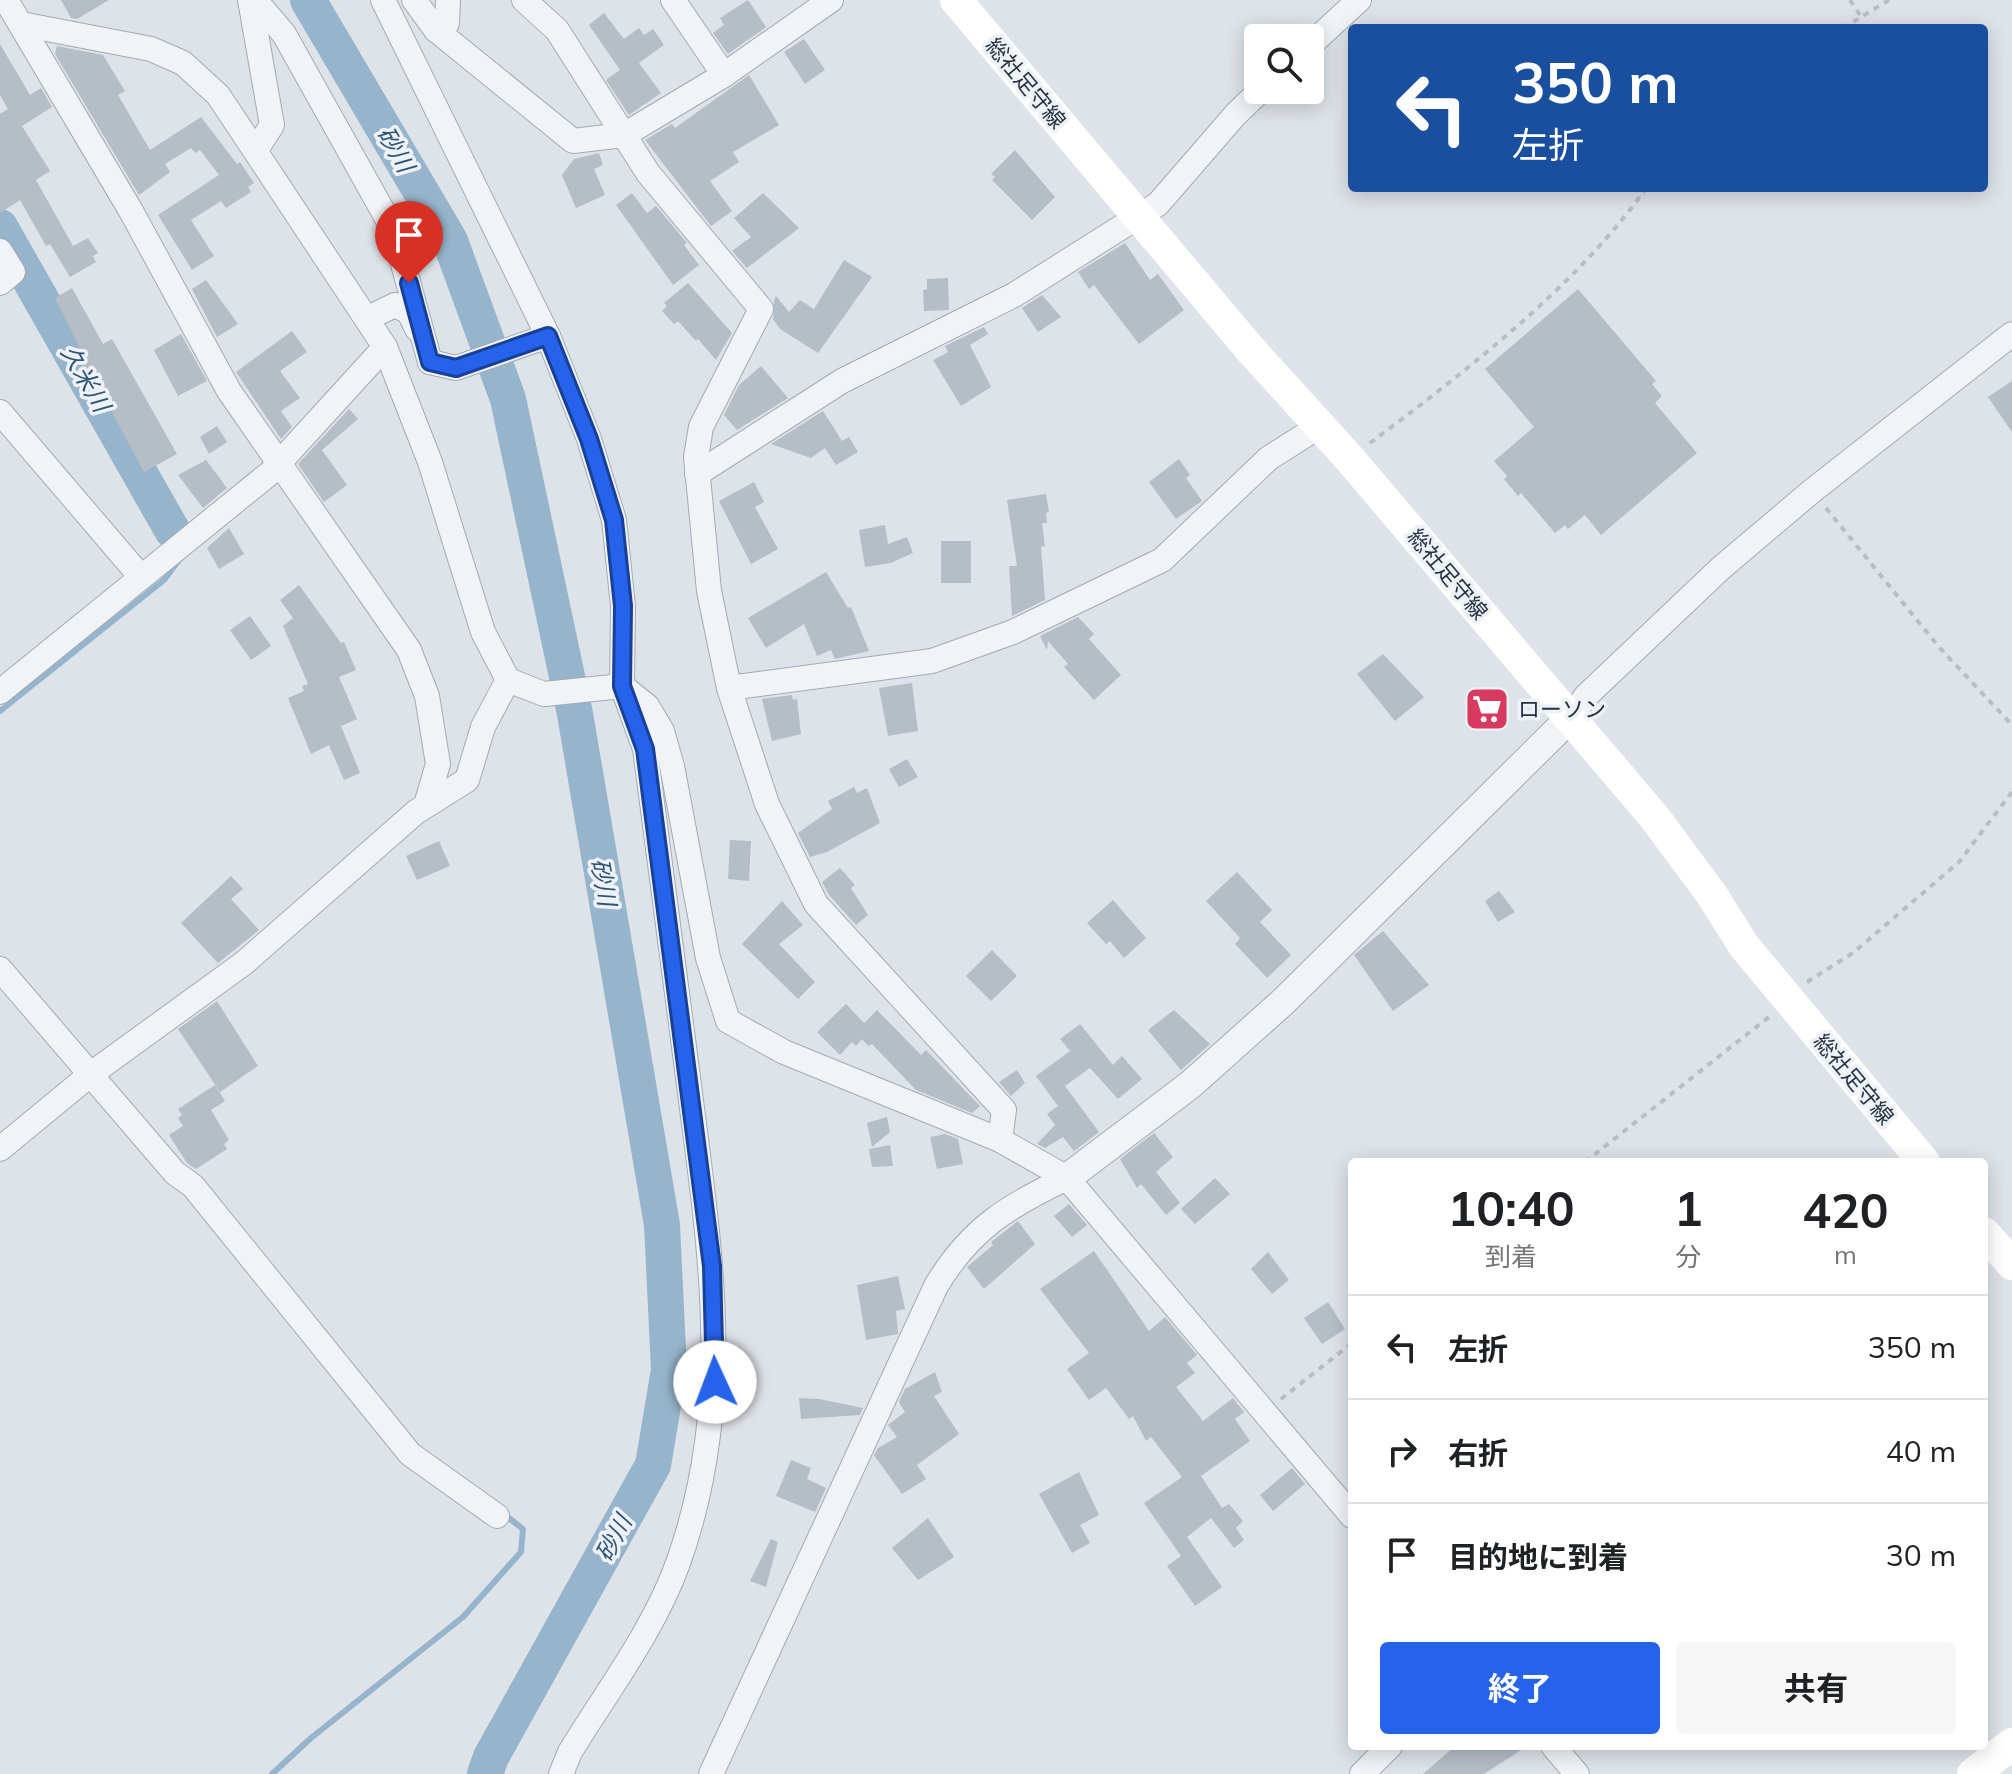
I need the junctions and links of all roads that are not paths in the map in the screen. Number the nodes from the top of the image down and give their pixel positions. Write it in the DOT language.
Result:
graph roads {
  1 [pos="6,0"];
  2 [pos="252,0"];
  3 [pos="383,0"];
  4 [pos="414,0"];
  5 [pos="448,0"];
  6 [pos="524,0"];
  7 [pos="673,0"];
  8 [pos="831,0"];
  9 [pos="956,0"];
  10 [pos="1359,0"];
  11 [pos="21,24"];
  12 [pos="436,30"];
  13 [pos="1324,32"];
  14 [pos="724,75"];
  15 [pos="1246,104"];
  16 [pos="624,135"];
  17 [pos="256,150"];
  18 [pos="1137,217"];
  19 [pos="0,251"];
  20 [pos="0,283"];
  21 [pos="368,318"];
  22 [pos="2012,334"];
  23 [pos="548,336"];
  24 [pos="385,347"];
  25 [pos="430,362"];
  26 [pos="0,412"];
  27 [pos="1318,427"];
  28 [pos="277,463"];
  29 [pos="697,474"];
  30 [pos="141,577"];
  31 [pos="508,680"];
  32 [pos="614,686"];
  33 [pos="729,688"];
  34 [pos="0,692"];
  35 [pos="1570,718"];
  36 [pos="426,805"];
  37 [pos="0,969"];
  38 [pos="95,1071"];
  39 [pos="1000,1140"];
  40 [pos="0,1149"];
  41 [pos="1921,1158"];
  42 [pos="1067,1178"];
  43 [pos="1348,1511"];
  44 [pos="497,1516"];
  45 [pos="2012,1744"];
  46 [pos="1386,1750"];
  47 [pos="1556,1750"];
  48 [pos="561,1774"];
  49 [pos="711,1774"];
  50 [pos="1362,1774"];
  51 [pos="1577,1774"];
  52 [pos="1973,1774"];
  1 -- 11 [label="street"];
  2 -- 17 [label="street"];
  2 -- 25 [label="street"];
  3 -- 23 [label="street"];
  4 -- 12 [label="street"];
  5 -- 12 [label="street"];
  6 -- 16 [label="street"];
  7 -- 14 [label="street"];
  8 -- 14 [label="street"];
  9 -- 18 [label="main road, 総社足守線"];
  10 -- 13 [label="street"];
  11 -- 17 [label="street"];
  11 -- 28 [label="street"];
  12 -- 16 [label="street"];
  14 -- 16 [label="street"];
  15 -- 18 [label="street"];
  16 -- 29 [label="street"];
  17 -- 21 [label="street"];
  18 -- 27 [label="main road, 総社足守線"];
  18 -- 29 [label="street"];
  19 -- 20 [label="street"];
  21 -- 24 [label="street"];
  21 -- 25 [label="street"];
  22 -- 35 [label="street"];
  23 -- 25 [label="street"];
  23 -- 32 [label="street"];
  24 -- 28 [label="street"];
  24 -- 31 [label="street"];
  26 -- 30 [label="street"];
  27 -- 33 [label="street"];
  27 -- 35 [label="main road, 総社足守線"];
  28 -- 30 [label="street"];
  28 -- 36 [label="street"];
  29 -- 33 [label="street"];
  30 -- 34 [label="street"];
  31 -- 32 [label="street"];
  31 -- 36 [label="street"];
  32 -- 39 [label="street"];
  32 -- 48 [label="street"];
  33 -- 39 [label="street"];
  35 -- 41 [label="main road, 総社足守線"];
  35 -- 42 [label="street"];
  36 -- 38 [label="street"];
  37 -- 38 [label="street"];
  38 -- 40 [label="street"];
  38 -- 44 [label="street"];
  39 -- 42 [label="street"];
  42 -- 43 [label="street"];
  42 -- 49 [label="street"];
  45 -- 52 [label="main road"];
  46 -- 50 [label="street"];
  47 -- 51 [label="street"];
}
